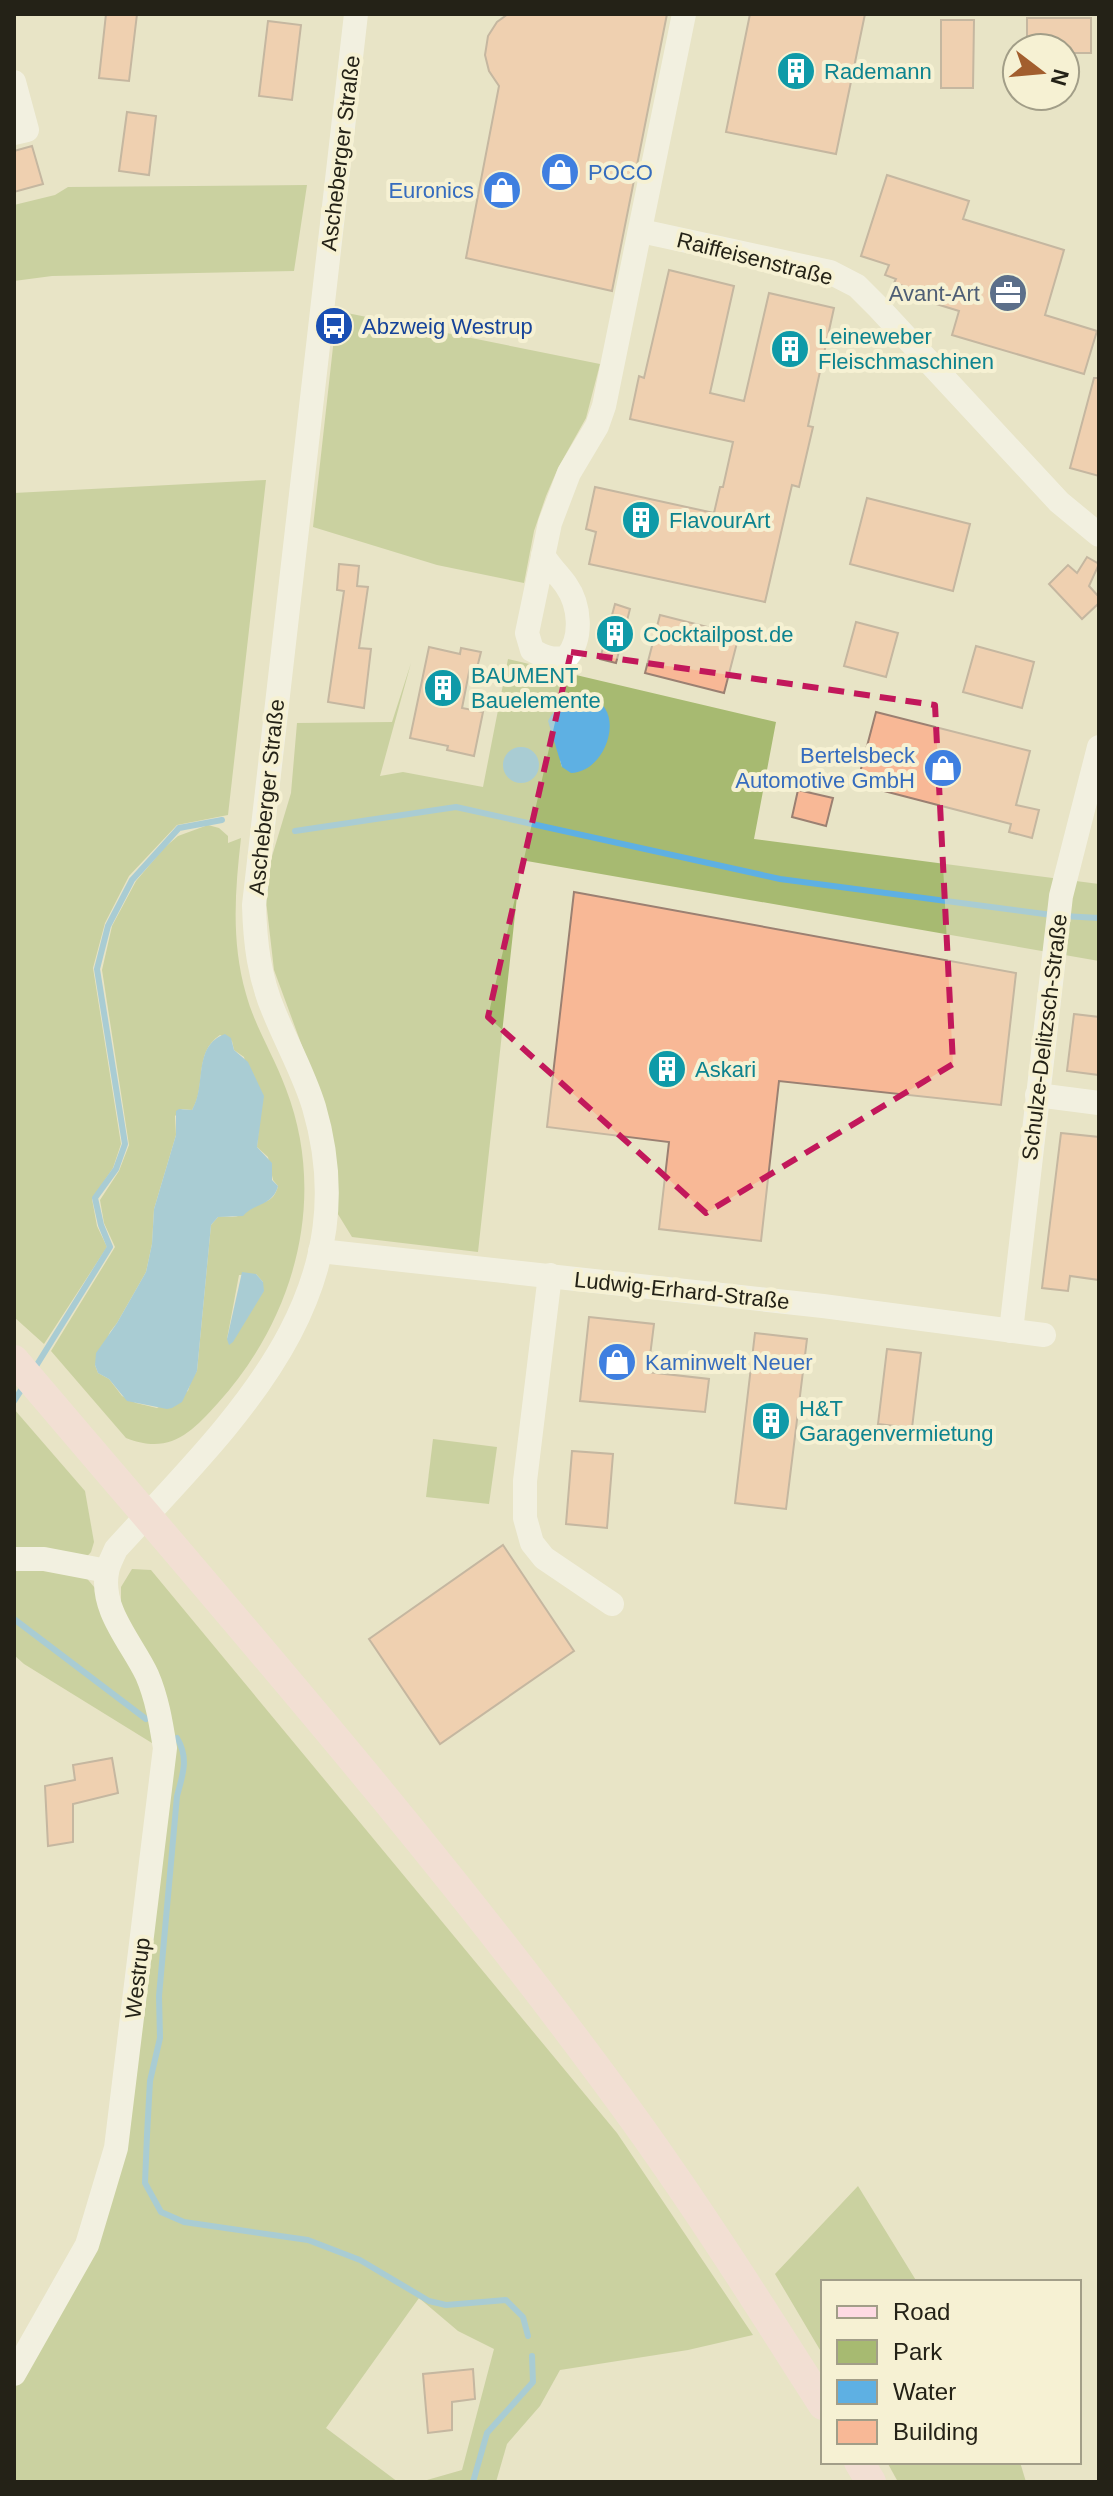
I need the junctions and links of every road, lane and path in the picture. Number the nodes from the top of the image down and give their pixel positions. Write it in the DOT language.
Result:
graph roads {
  1 [pos="356,14"];
  2 [pos="684,14"];
  3 [pos="14,82"];
  4 [pos="14,133"];
  5 [pos="641,231"];
  6 [pos="1099,535"];
  7 [pos="543,555"];
  8 [pos="1099,747"];
  9 [pos="1037,1095"];
  10 [pos="1099,1103"];
  11 [pos="320,1251"];
  12 [pos="550,1275"];
  13 [pos="1011,1331"];
  14 [pos="1044,1335"];
  15 [pos="24,1372"];
  16 [pos="147,1515"];
  17 [pos="14,1559"];
  18 [pos="107,1571"];
  19 [pos="612,1604"];
  20 [pos="14,2374"];
  21 [pos="821,2402"];
  22 [pos="860,2464"];
  23 [pos="871,2482"];
  1 -- 11 [label="street, Ascheberger Straße"];
  2 -- 5 [label="street"];
  3 -- 4 [label="street"];
  5 -- 6 [label="street, Raiffeisenstraße"];
  5 -- 7 [label="street"];
  8 -- 9 [label="street, Schulze-Delitzsch-Straße"];
  9 -- 10 [label="street"];
  9 -- 13 [label="street, Schulze-Delitzsch-Straße"];
  11 -- 12 [label="street, Ludwig-Erhard-Straße"];
  11 -- 16 [label="street, Ascheberger Straße"];
  12 -- 13 [label="street, Ludwig-Erhard-Straße"];
  12 -- 19 [label="street"];
  13 -- 14 [label="street, Ludwig-Erhard-Straße"];
  15 -- 16 [label="main road"];
  16 -- 18 [label="street"];
  16 -- 21 [label="main road"];
  17 -- 18 [label="street"];
  18 -- 20 [label="street, Westrup"];
  22 -- 23 [label="main road"];
}
